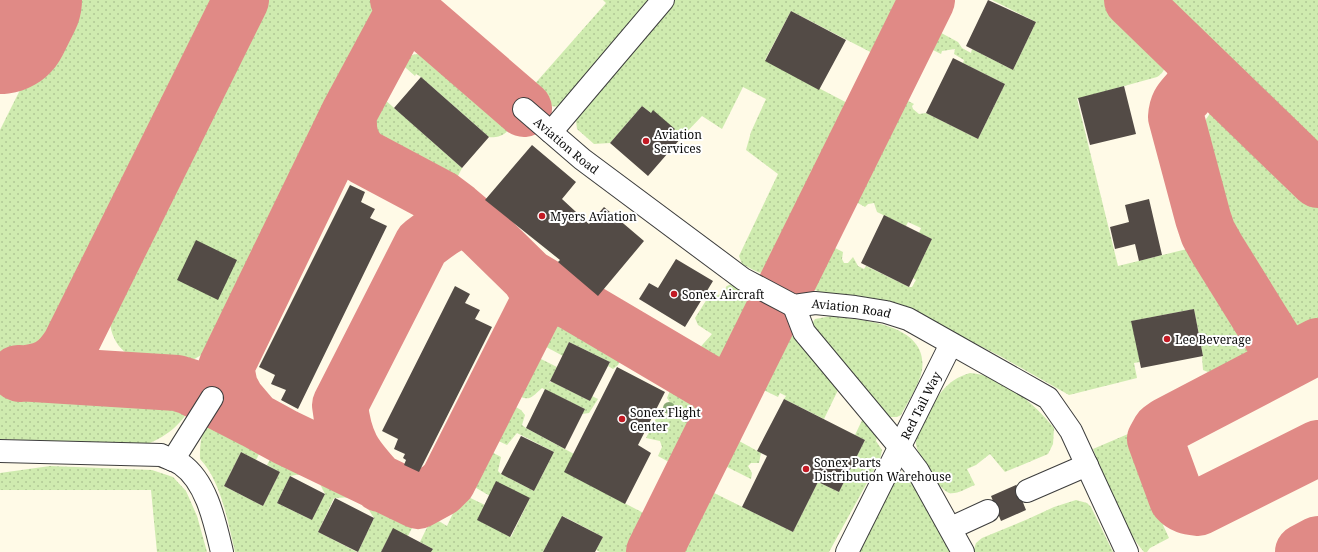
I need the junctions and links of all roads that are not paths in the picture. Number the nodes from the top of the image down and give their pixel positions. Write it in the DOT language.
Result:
graph roads {
  1 [pos="663,0"];
  2 [pos="524,109"];
  3 [pos="551,132"];
  4 [pos="794,306"];
  5 [pos="951,344"];
  6 [pos="212,398"];
  7 [pos="900,446"];
  8 [pos="0,451"];
  9 [pos="173,460"];
  10 [pos="1087,465"];
  11 [pos="1027,490"];
  12 [pos="988,511"];
  13 [pos="951,528"];
  14 [pos="222,552"];
  15 [pos="847,552"];
  16 [pos="963,552"];
  17 [pos="1127,552"];
  1 -- 3 [label="lane"];
  2 -- 3 [label="lane, Aviation Road"];
  3 -- 4 [label="lane, Aviation Road"];
  4 -- 5 [label="lane, Aviation Road"];
  4 -- 7 [label="lane"];
  5 -- 7 [label="lane, Red Tail Way"];
  5 -- 10 [label="lane, Aviation Road"];
  6 -- 9 [label="lane"];
  7 -- 13 [label="lane"];
  7 -- 15 [label="lane, Red Tail Way"];
  8 -- 9 [label="lane"];
  9 -- 14 [label="lane"];
  10 -- 11 [label="lane"];
  10 -- 17 [label="lane, Aviation Road"];
  12 -- 13 [label="lane"];
  13 -- 16 [label="lane"];
}
